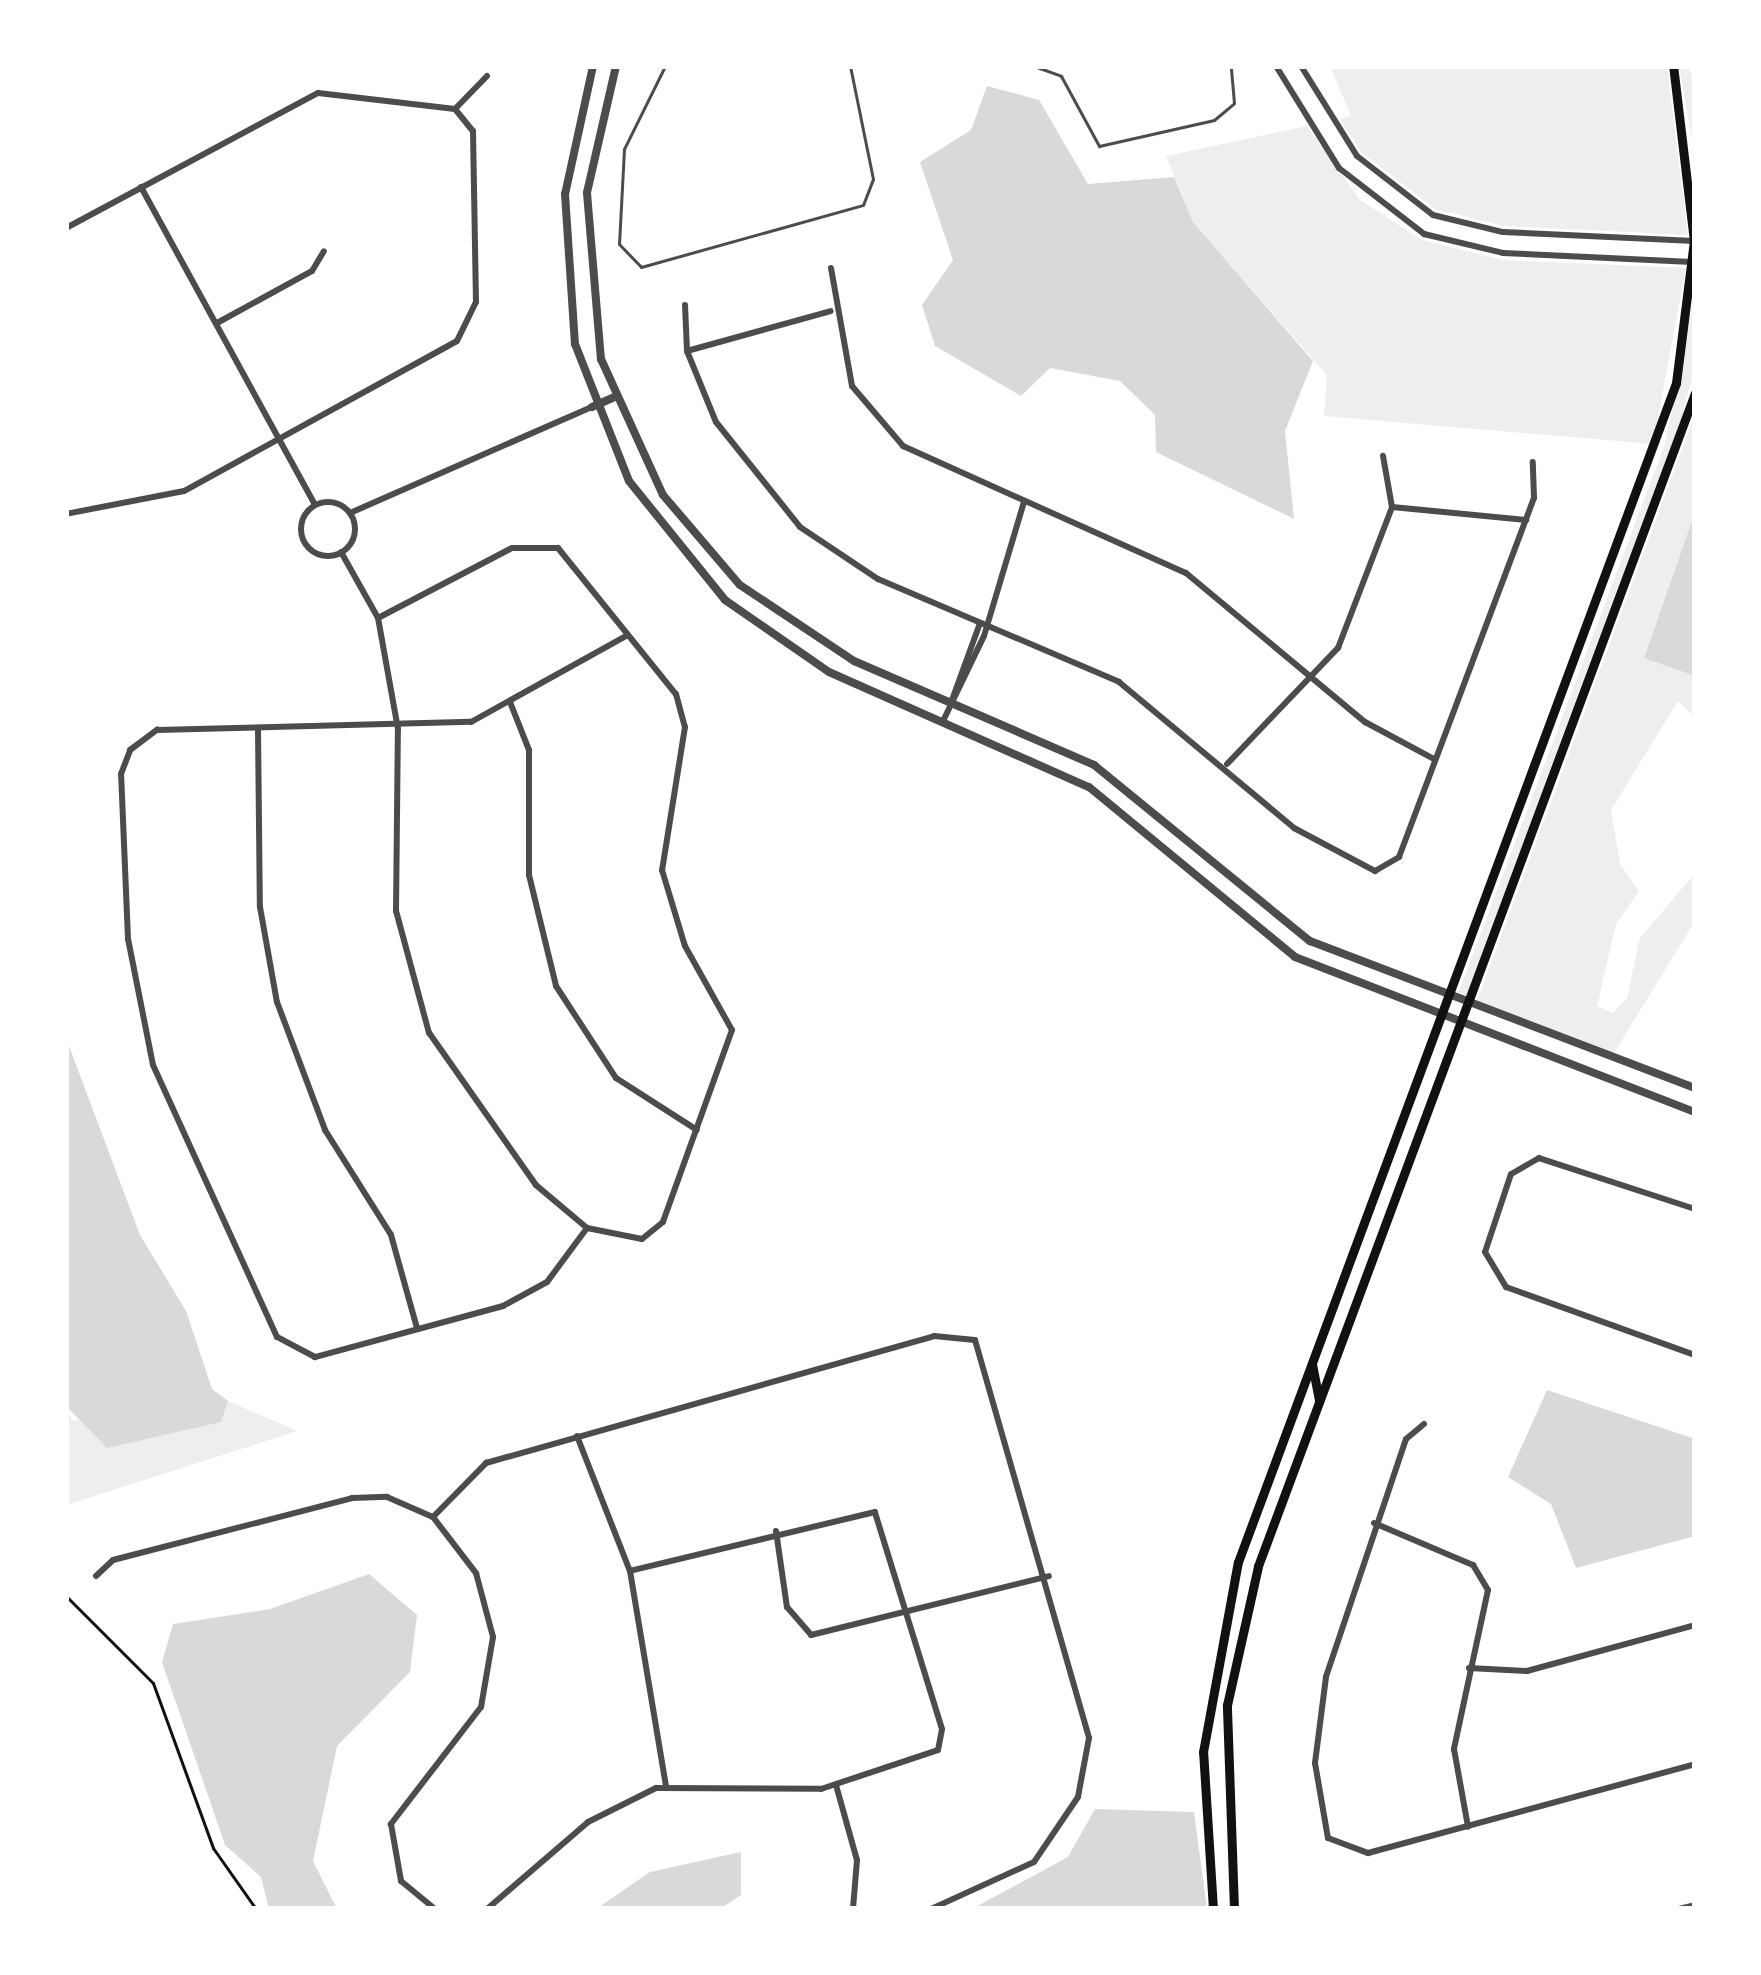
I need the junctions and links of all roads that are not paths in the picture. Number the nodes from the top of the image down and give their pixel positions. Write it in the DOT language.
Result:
graph roads {
  1 [pos="593,66"];
  2 [pos="616,66"];
  3 [pos="665,66"];
  4 [pos="850,66"];
  5 [pos="1034,66"];
  6 [pos="1231,66"];
  7 [pos="1276,66"];
  8 [pos="1301,66"];
  9 [pos="1673,66"];
  10 [pos="487,76"];
  11 [pos="455,109"];
  12 [pos="141,188"];
  13 [pos="1402,198"];
  14 [pos="1390,216"];
  15 [pos="66,228"];
  16 [pos="1544,234"];
  17 [pos="1694,242"];
  18 [pos="324,251"];
  19 [pos="1543,255"];
  20 [pos="1694,262"];
  21 [pos="831,268"];
  22 [pos="686,305"];
  23 [pos="831,311"];
  24 [pos="217,323"];
  25 [pos="687,351"];
  26 [pos="1695,393"];
  27 [pos="614,397"];
  28 [pos="592,407"];
  29 [pos="280,438"];
  30 [pos="1383,456"];
  31 [pos="1533,462"];
  32 [pos="1024,502"];
  33 [pos="315,505"];
  34 [pos="1392,507"];
  35 [pos="350,513"];
  36 [pos="66,514"];
  37 [pos="1526,520"];
  38 [pos="341,552"];
  39 [pos="378,619"];
  40 [pos="981,622"];
  41 [pos="628,635"];
  42 [pos="958,662"];
  43 [pos="971,668"];
  44 [pos="1317,674"];
  45 [pos="952,700"];
  46 [pos="510,702"];
  47 [pos="944,719"];
  48 [pos="258,729"];
  49 [pos="398,729"];
  50 [pos="1436,760"];
  51 [pos="1227,764"];
  52 [pos="1450,998"];
  53 [pos="1470,1004"];
  54 [pos="1442,1017"];
  55 [pos="1463,1024"];
  56 [pos="1695,1088"];
  57 [pos="1695,1112"];
  58 [pos="698,1130"];
  59 [pos="1695,1209"];
  60 [pos="586,1228"];
  61 [pos="417,1329"];
  62 [pos="1695,1354"];
  63 [pos="1312,1364"];
  64 [pos="1320,1405"];
  65 [pos="1424,1424"];
  66 [pos="577,1436"];
  67 [pos="433,1517"];
  68 [pos="1374,1522"];
  69 [pos="776,1532"];
  70 [pos="630,1571"];
  71 [pos="96,1576"];
  72 [pos="1049,1576"];
  73 [pos="910,1612"];
  74 [pos="1695,1625"];
  75 [pos="1469,1668"];
  76 [pos="1695,1764"];
  77 [pos="666,1785"];
  78 [pos="836,1785"];
  79 [pos="1468,1827"];
  80 [pos="1695,1905"];
  81 [pos="435,1909"];
  82 [pos="487,1909"];
  83 [pos="853,1909"];
  84 [pos="931,1909"];
  85 [pos="1213,1909"];
  86 [pos="1234,1909"];
  87 [pos="1679,1909"];
  1 -- 28 [label="street"];
  2 -- 27 [label="street"];
  3 -- 4 [label="lane"];
  5 -- 6 [label="lane"];
  7 -- 14 [label="street"];
  8 -- 13 [label="street"];
  9 -- 17 [label="main road"];
  10 -- 11 [label="street"];
  11 -- 12 [label="street"];
  11 -- 29 [label="street"];
  12 -- 15 [label="street"];
  12 -- 24 [label="street"];
  13 -- 14 [label="street"];
  13 -- 16 [label="street"];
  14 -- 19 [label="street"];
  16 -- 17 [label="street"];
  16 -- 19 [label="street"];
  17 -- 20 [label="main road"];
  18 -- 24 [label="street"];
  19 -- 20 [label="street"];
  20 -- 52 [label="main road"];
  21 -- 23 [label="street"];
  22 -- 25 [label="street"];
  23 -- 25 [label="street"];
  23 -- 32 [label="street"];
  24 -- 29 [label="street"];
  25 -- 40 [label="street"];
  26 -- 53 [label="main road"];
  27 -- 28 [label="street"];
  27 -- 45 [label="street"];
  28 -- 35 [label="street"];
  28 -- 47 [label="street"];
  29 -- 33 [label="street"];
  29 -- 36 [label="street"];
  30 -- 34 [label="street"];
  31 -- 37 [label="street"];
  32 -- 40 [label="street"];
  32 -- 44 [label="street"];
  33 -- 35 [label="street"];
  33 -- 38 [label="street"];
  34 -- 37 [label="street"];
  34 -- 44 [label="street"];
  35 -- 38 [label="street"];
  37 -- 50 [label="street"];
  38 -- 39 [label="street"];
  39 -- 41 [label="street"];
  39 -- 49 [label="street"];
  40 -- 42 [label="street"];
  40 -- 43 [label="street"];
  40 -- 51 [label="street"];
  41 -- 46 [label="street"];
  41 -- 58 [label="street"];
  42 -- 43 [label="street"];
  42 -- 45 [label="street"];
  43 -- 45 [label="street"];
  44 -- 50 [label="street"];
  44 -- 51 [label="street"];
  45 -- 47 [label="street"];
  45 -- 52 [label="street"];
  46 -- 49 [label="street"];
  46 -- 58 [label="street"];
  47 -- 54 [label="street"];
  48 -- 49 [label="street"];
  48 -- 61 [label="street"];
  48 -- 61 [label="street"];
  49 -- 60 [label="street"];
  50 -- 51 [label="street"];
  52 -- 53 [label="street"];
  52 -- 54 [label="main road"];
  53 -- 55 [label="main road"];
  53 -- 56 [label="street"];
  54 -- 55 [label="street"];
  54 -- 63 [label="main road"];
  55 -- 57 [label="street"];
  55 -- 64 [label="main road"];
  58 -- 60 [label="street"];
  59 -- 62 [label="street"];
  60 -- 61 [label="street"];
  63 -- 64 [label="main road"];
  63 -- 85 [label="main road"];
  64 -- 86 [label="main road"];
  65 -- 68 [label="street"];
  66 -- 67 [label="street"];
  66 -- 70 [label="street"];
  66 -- 72 [label="street"];
  67 -- 71 [label="street"];
  67 -- 81 [label="street"];
  68 -- 75 [label="street"];
  68 -- 79 [label="street"];
  69 -- 70 [label="street"];
  69 -- 73 [label="street"];
  69 -- 73 [label="street"];
  70 -- 77 [label="street"];
  72 -- 73 [label="street"];
  72 -- 84 [label="street"];
  73 -- 78 [label="street"];
  74 -- 75 [label="street"];
  75 -- 79 [label="street"];
  76 -- 79 [label="street"];
  77 -- 78 [label="street"];
  77 -- 82 [label="street"];
  78 -- 83 [label="street"];
  80 -- 87 [label="street"];
}
